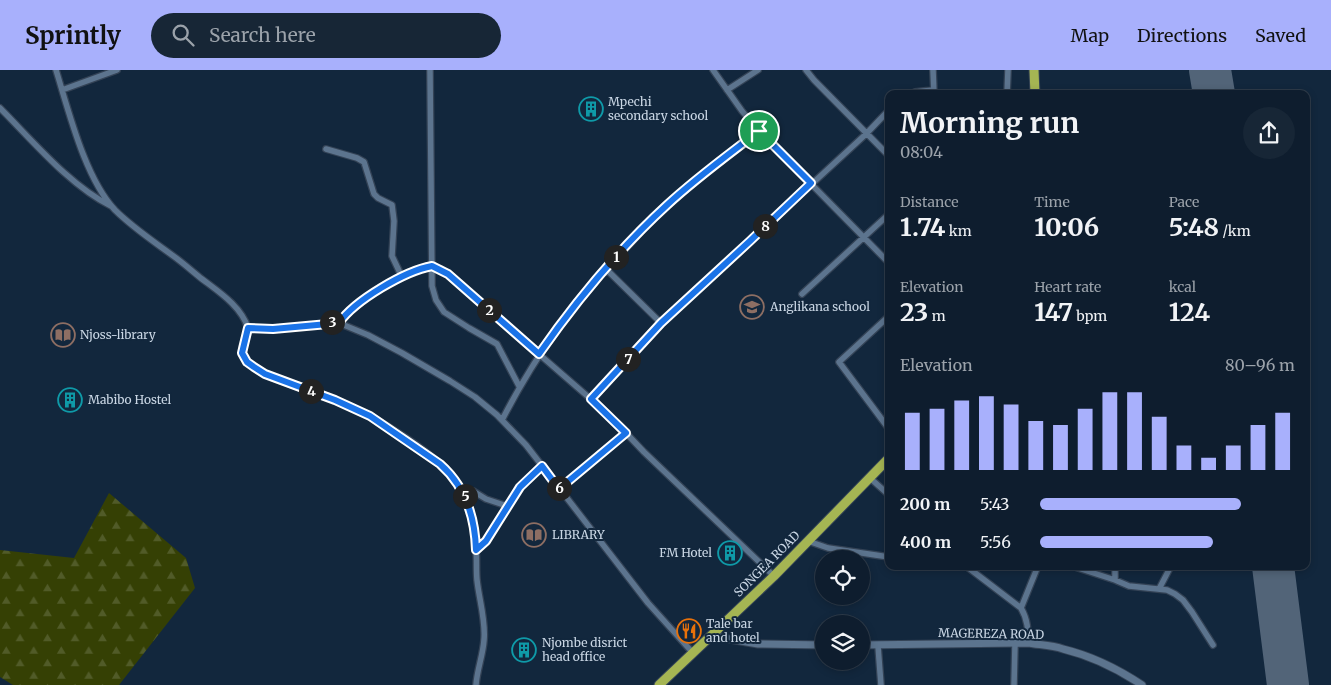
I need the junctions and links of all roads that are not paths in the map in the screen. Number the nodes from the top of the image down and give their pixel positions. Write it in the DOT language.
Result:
graph roads {
  1 [pos="56,70"];
  2 [pos="117,70"];
  3 [pos="430,70"];
  4 [pos="713,70"];
  5 [pos="758,70"];
  6 [pos="806,70"];
  7 [pos="933,70"];
  8 [pos="1008,70"];
  9 [pos="1034,70"];
  10 [pos="62,90"];
  11 [pos="727,90"];
  12 [pos="933,90"];
  13 [pos="1007,90"];
  14 [pos="1035,90"];
  15 [pos="0,108"];
  16 [pos="885,114"];
  17 [pos="759,131"];
  18 [pos="866,134"];
  19 [pos="326,149"];
  20 [pos="885,152"];
  21 [pos="811,183"];
  22 [pos="113,207"];
  23 [pos="885,218"];
  24 [pos="864,238"];
  25 [pos="885,259"];
  26 [pos="432,266"];
  27 [pos="606,269"];
  28 [pos="402,277"];
  29 [pos="802,294"];
  30 [pos="885,320"];
  31 [pos="339,323"];
  32 [pos="661,323"];
  33 [pos="248,328"];
  34 [pos="539,354"];
  35 [pos="520,386"];
  36 [pos="591,399"];
  37 [pos="502,420"];
  38 [pos="885,425"];
  39 [pos="626,433"];
  40 [pos="885,462"];
  41 [pos="542,466"];
  42 [pos="870,478"];
  43 [pos="559,489"];
  44 [pos="885,491"];
  45 [pos="463,492"];
  46 [pos="507,506"];
  47 [pos="808,541"];
  48 [pos="476,550"];
  49 [pos="885,556"];
  50 [pos="971,570"];
  51 [pos="1036,570"];
  52 [pos="1084,570"];
  53 [pos="1115,570"];
  54 [pos="1169,570"];
  55 [pos="774,576"];
  56 [pos="1115,580"];
  57 [pos="1159,589"];
  58 [pos="1021,608"];
  59 [pos="712,636"];
  60 [pos="1028,643"];
  61 [pos="1015,644"];
  62 [pos="815,645"];
  63 [pos="1213,645"];
  64 [pos="870,646"];
  65 [pos="878,646"];
  66 [pos="694,653"];
  67 [pos="476,685"];
  68 [pos="659,685"];
  69 [pos="881,685"];
  70 [pos="1014,685"];
  71 [pos="1142,685"];
  1 -- 10 [label="street"];
  2 -- 10 [label="street"];
  3 -- 26 [label="street"];
  4 -- 11 [label="street"];
  5 -- 11 [label="street"];
  6 -- 18 [label="street"];
  7 -- 12 [label="street"];
  8 -- 13 [label="street"];
  9 -- 14 [label="highway"];
  10 -- 22 [label="street"];
  11 -- 17 [label="street"];
  15 -- 22 [label="street"];
  16 -- 18 [label="street"];
  17 -- 21 [label="street"];
  17 -- 27 [label="street"];
  18 -- 20 [label="street"];
  18 -- 21 [label="street"];
  19 -- 28 [label="street"];
  21 -- 24 [label="street"];
  21 -- 32 [label="street"];
  22 -- 33 [label="street"];
  23 -- 24 [label="street"];
  24 -- 25 [label="street"];
  24 -- 29 [label="street"];
  26 -- 28 [label="street"];
  26 -- 34 [label="street"];
  26 -- 35 [label="street"];
  27 -- 32 [label="street"];
  27 -- 34 [label="street"];
  28 -- 31 [label="street"];
  30 -- 38 [label="street"];
  31 -- 33 [label="street"];
  31 -- 37 [label="street"];
  32 -- 36 [label="street"];
  33 -- 45 [label="street"];
  34 -- 35 [label="street"];
  34 -- 36 [label="street"];
  35 -- 37 [label="street"];
  36 -- 39 [label="street"];
  37 -- 41 [label="street"];
  39 -- 43 [label="street"];
  39 -- 55 [label="street"];
  40 -- 42 [label="highway, SONGEA ROAD"];
  41 -- 43 [label="street"];
  41 -- 46 [label="street"];
  42 -- 44 [label="street"];
  42 -- 47 [label="highway, SONGEA ROAD"];
  43 -- 66 [label="street"];
  45 -- 46 [label="street"];
  45 -- 48 [label="street"];
  46 -- 48 [label="street"];
  47 -- 49 [label="street"];
  47 -- 55 [label="highway, SONGEA ROAD"];
  48 -- 67 [label="street"];
  50 -- 58 [label="street"];
  51 -- 58 [label="street"];
  52 -- 56 [label="street"];
  53 -- 56 [label="street"];
  54 -- 57 [label="street"];
  55 -- 59 [label="highway, SONGEA ROAD"];
  56 -- 57 [label="street"];
  57 -- 63 [label="street"];
  58 -- 60 [label="street"];
  59 -- 62 [label="street"];
  59 -- 66 [label="highway, SONGEA ROAD"];
  60 -- 61 [label="street, MAGEREZA ROAD"];
  60 -- 71 [label="street, MAGEREZA ROAD"];
  61 -- 65 [label="street, MAGEREZA ROAD"];
  61 -- 70 [label="street"];
  64 -- 65 [label="street, MAGEREZA ROAD"];
  65 -- 69 [label="street"];
  66 -- 68 [label="highway, SONGEA ROAD"];
}
